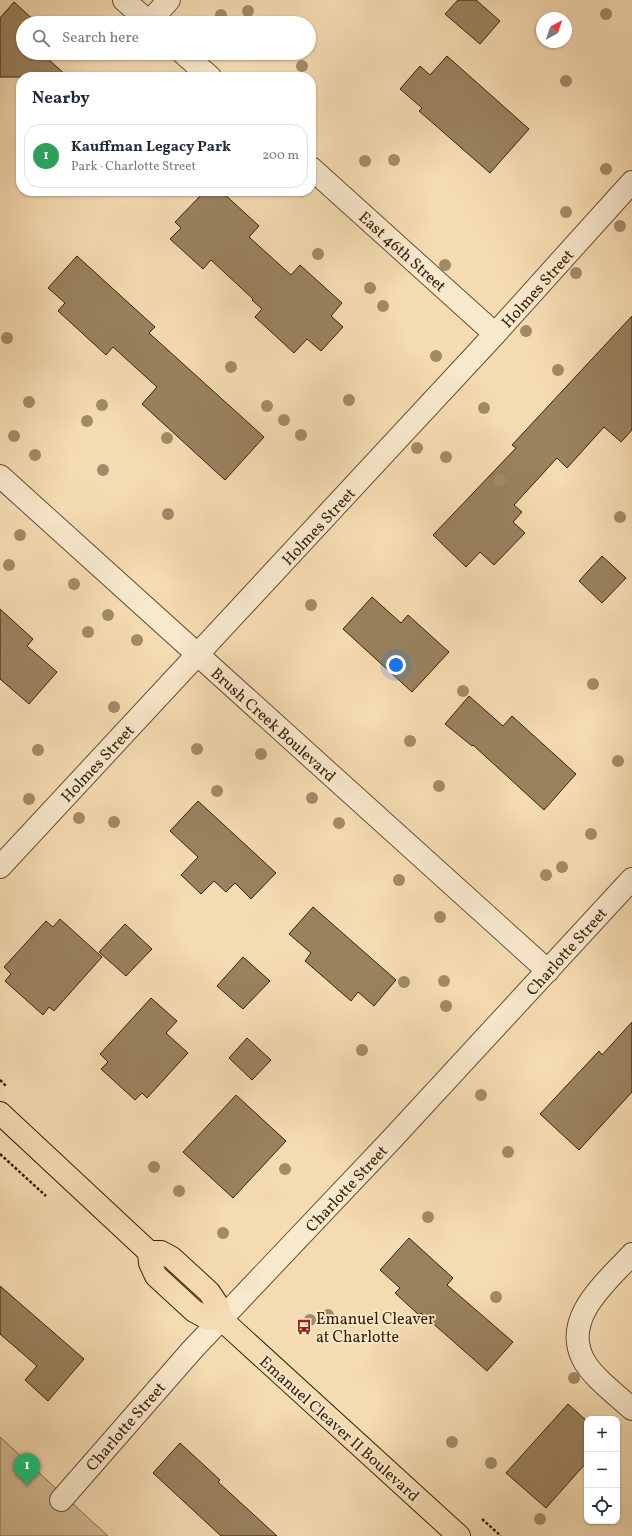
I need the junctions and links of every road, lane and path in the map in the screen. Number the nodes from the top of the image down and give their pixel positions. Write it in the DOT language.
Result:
graph roads {
  1 [pos="124,0"];
  2 [pos="169,0"];
  3 [pos="141,16"];
  4 [pos="155,16"];
  5 [pos="191,60"];
  6 [pos="204,72"];
  7 [pos="316,173"];
  8 [pos="632,182"];
  9 [pos="495,334"];
  10 [pos="0,476"];
  11 [pos="198,655"];
  12 [pos="0,867"];
  13 [pos="632,878"];
  14 [pos="548,971"];
  15 [pos="0,1113"];
  16 [pos="632,1254"];
  17 [pos="221,1319"];
  18 [pos="632,1409"];
  19 [pos="61,1500"];
  20 [pos="459,1536"];
  1 -- 3 [label="street"];
  2 -- 4 [label="street"];
  5 -- 6 [label="street"];
  7 -- 9 [label="street, East 46th Street"];
  8 -- 9 [label="street, Holmes Street"];
  9 -- 11 [label="street, Holmes Street"];
  10 -- 11 [label="street, Brush Creek Boulevard"];
  11 -- 12 [label="street, Holmes Street"];
  11 -- 14 [label="street, Brush Creek Boulevard"];
  13 -- 14 [label="street, Charlotte Street"];
  14 -- 17 [label="street, Charlotte Street"];
  15 -- 17 [label="main road"];
  16 -- 18 [label="street"];
  17 -- 19 [label="street, Charlotte Street"];
  17 -- 20 [label="main road, Emanuel Cleaver II Boulevard"];
}
